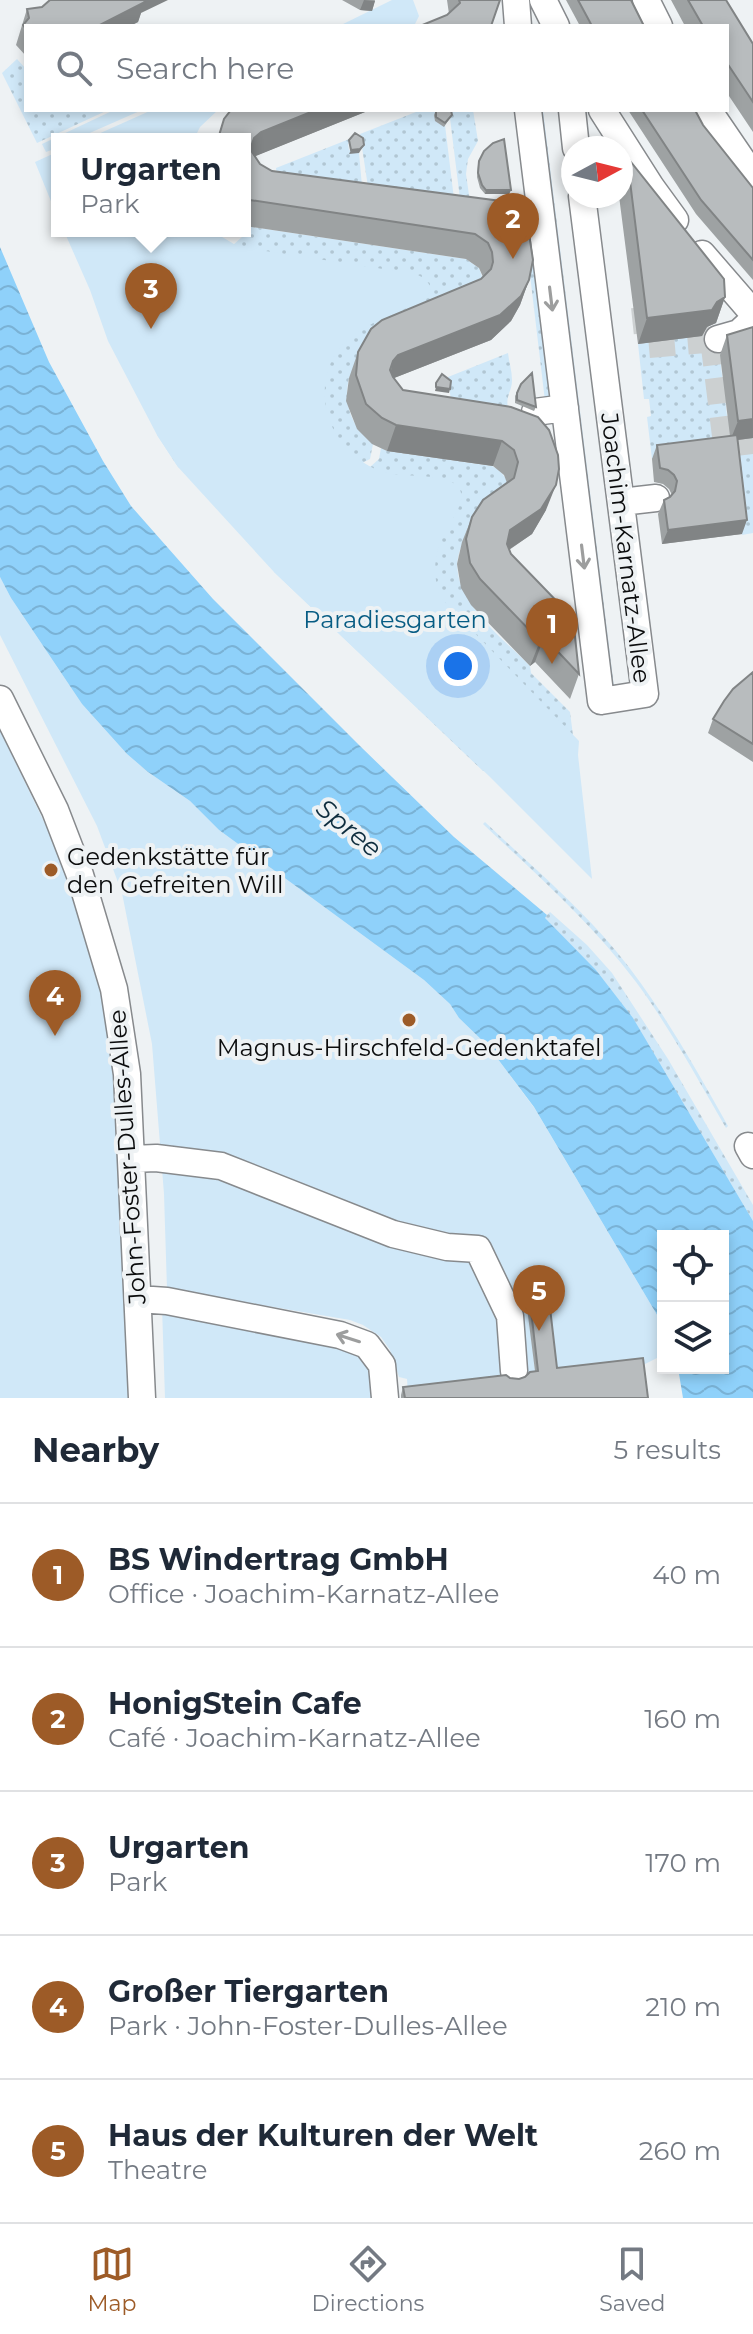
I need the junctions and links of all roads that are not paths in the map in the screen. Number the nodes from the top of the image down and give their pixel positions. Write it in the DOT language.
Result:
graph roads {
  1 [pos="516,0"];
  2 [pos="543,0"];
  3 [pos="646,0"];
  4 [pos="669,23"];
  5 [pos="518,24"];
  6 [pos="555,24"];
  7 [pos="528,112"];
  8 [pos="572,112"];
  9 [pos="603,112"];
  10 [pos="710,112"];
  11 [pos="575,136"];
  12 [pos="749,161"];
  13 [pos="584,208"];
  14 [pos="753,313"];
  15 [pos="753,320"];
  16 [pos="718,339"];
  17 [pos="535,412"];
  18 [pos="507,417"];
  19 [pos="566,417"];
  20 [pos="656,498"];
  21 [pos="621,502"];
  22 [pos="0,699"];
  23 [pos="132,1159"];
  24 [pos="138,1299"];
  25 [pos="514,1371"];
  26 [pos="142,1398"];
  27 [pos="385,1398"];
  1 -- 5 [label="street"];
  2 -- 6 [label="street"];
  3 -- 4 [label="street"];
  7 -- 19 [label="street, Joachim-Karnatz-Allee, one-way"];
  8 -- 11 [label="street"];
  9 -- 14 [label="street"];
  10 -- 12 [label="street"];
  13 -- 21 [label="street, Joachim-Karnatz-Allee"];
  15 -- 16 [label="street"];
  17 -- 19 [label="street"];
  18 -- 19 [label="street"];
  19 -- 21 [label="street, Joachim-Karnatz-Allee, one-way"];
  20 -- 21 [label="street"];
  22 -- 23 [label="street, John-Foster-Dulles-Allee"];
  23 -- 24 [label="street, John-Foster-Dulles-Allee"];
  23 -- 25 [label="street"];
  24 -- 26 [label="street, John-Foster-Dulles-Allee"];
  27 -- 24 [label="street, one-way"];
}
